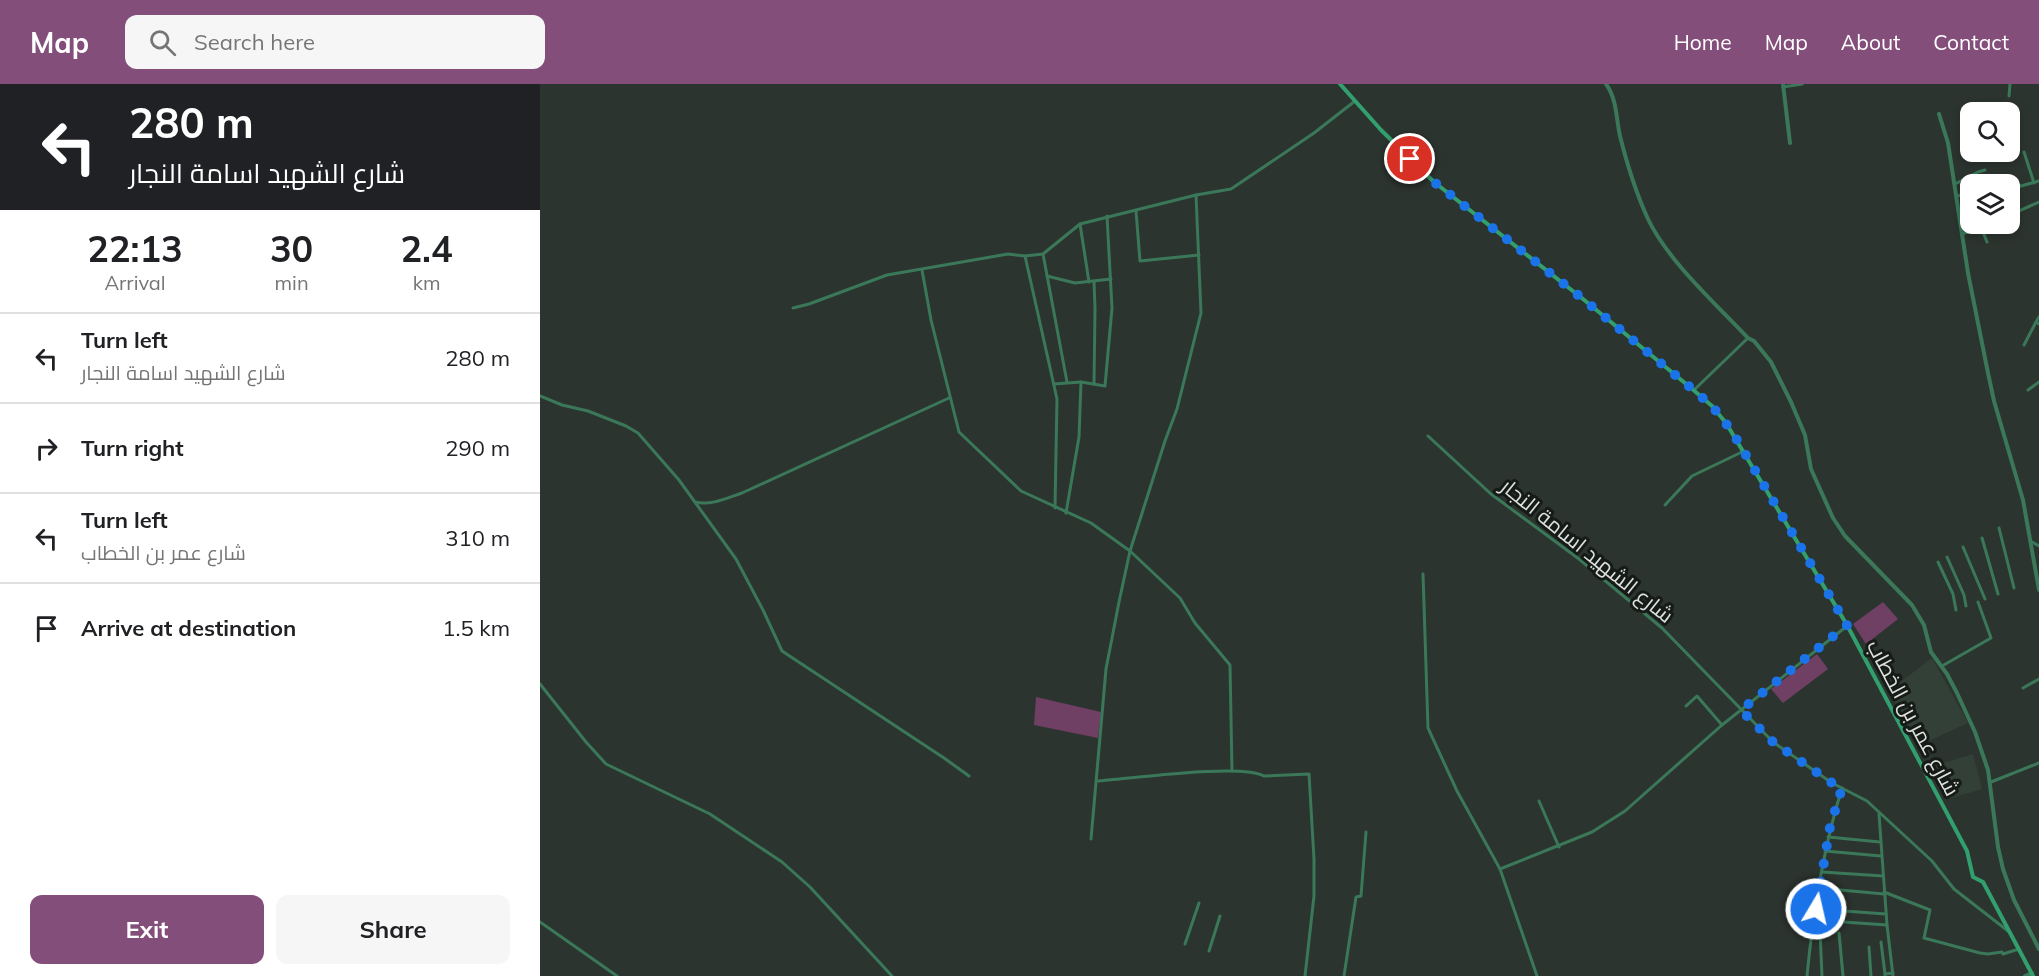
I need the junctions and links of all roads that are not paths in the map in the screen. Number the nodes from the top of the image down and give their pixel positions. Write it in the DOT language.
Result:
graph roads {
  1 [pos="1340,84"];
  2 [pos="1606,84"];
  3 [pos="1802,84"];
  4 [pos="2010,84"];
  5 [pos="1783,85"];
  6 [pos="2009,96"];
  7 [pos="1355,101"];
  8 [pos="1939,114"];
  9 [pos="1790,143"];
  10 [pos="2024,152"];
  11 [pos="1985,170"];
  12 [pos="2037,182"];
  13 [pos="1953,185"];
  14 [pos="2020,186"];
  15 [pos="1196,195"];
  16 [pos="1960,195"];
  17 [pos="1956,197"];
  18 [pos="2039,202"];
  19 [pos="1958,210"];
  20 [pos="1136,211"];
  21 [pos="2020,211"];
  22 [pos="1107,216"];
  23 [pos="1960,222"];
  24 [pos="1080,224"];
  25 [pos="1962,234"];
  26 [pos="1984,234"];
  27 [pos="1987,242"];
  28 [pos="1043,254"];
  29 [pos="1199,255"];
  30 [pos="1025,256"];
  31 [pos="922,270"];
  32 [pos="1047,276"];
  33 [pos="1111,279"];
  34 [pos="1094,281"];
  35 [pos="1089,282"];
  36 [pos="793,308"];
  37 [pos="2039,317"];
  38 [pos="2038,323"];
  39 [pos="1748,338"];
  40 [pos="2024,345"];
  41 [pos="1067,382"];
  42 [pos="1081,382"];
  43 [pos="2039,382"];
  44 [pos="1054,384"];
  45 [pos="1094,384"];
  46 [pos="1694,390"];
  47 [pos="2028,390"];
  48 [pos="540,396"];
  49 [pos="949,398"];
  50 [pos="1428,436"];
  51 [pos="1744,451"];
  52 [pos="695,502"];
  53 [pos="1665,505"];
  54 [pos="1055,508"];
  55 [pos="1066,513"];
  56 [pos="1999,528"];
  57 [pos="1982,538"];
  58 [pos="2032,542"];
  59 [pos="2039,546"];
  60 [pos="1964,548"];
  61 [pos="1130,551"];
  62 [pos="1947,556"];
  63 [pos="1938,562"];
  64 [pos="1423,574"];
  65 [pos="2014,588"];
  66 [pos="2039,590"];
  67 [pos="1998,594"];
  68 [pos="1985,599"];
  69 [pos="1978,602"];
  70 [pos="1966,606"];
  71 [pos="1956,610"];
  72 [pos="1847,625"];
  73 [pos="1942,666"];
  74 [pos="2039,680"];
  75 [pos="540,684"];
  76 [pos="2023,688"];
  77 [pos="1686,705"];
  78 [pos="1741,710"];
  79 [pos="1722,725"];
  80 [pos="2039,763"];
  81 [pos="1232,771"];
  82 [pos="969,776"];
  83 [pos="1097,782"];
  84 [pos="1991,782"];
  85 [pos="1842,788"];
  86 [pos="1539,801"];
  87 [pos="1878,812"];
  88 [pos="1366,832"];
  89 [pos="1828,837"];
  90 [pos="1091,839"];
  91 [pos="1880,842"];
  92 [pos="1559,847"];
  93 [pos="1825,851"];
  94 [pos="1881,856"];
  95 [pos="1500,869"];
  96 [pos="1822,872"];
  97 [pos="1883,876"];
  98 [pos="1819,888"];
  99 [pos="1884,893"];
  100 [pos="1199,903"];
  101 [pos="1816,909"];
  102 [pos="1886,914"];
  103 [pos="1220,916"];
  104 [pos="1814,920"];
  105 [pos="540,922"];
  106 [pos="1887,925"];
  107 [pos="1820,931"];
  108 [pos="1839,933"];
  109 [pos="2011,934"];
  110 [pos="1881,942"];
  111 [pos="1185,944"];
  112 [pos="1869,947"];
  113 [pos="2019,949"];
  114 [pos="2039,950"];
  115 [pos="1209,951"];
  116 [pos="1893,974"];
  117 [pos="1885,975"];
  118 [pos="2033,975"];
  119 [pos="617,976"];
  120 [pos="892,976"];
  121 [pos="1305,976"];
  122 [pos="1344,976"];
  123 [pos="1537,976"];
  124 [pos="1807,976"];
  125 [pos="1822,976"];
  126 [pos="1843,976"];
  127 [pos="1871,976"];
  128 [pos="2025,976"];
  1 -- 7 [label="main road, شارع عمر بن الخطاب"];
  2 -- 39 [label="street"];
  3 -- 5 [label="street"];
  4 -- 6 [label="street"];
  5 -- 9 [label="street"];
  7 -- 15 [label="street"];
  7 -- 46 [label="main road, شارع عمر بن الخطاب"];
  8 -- 13 [label="street"];
  10 -- 12 [label="street"];
  11 -- 13 [label="street"];
  12 -- 14 [label="street"];
  13 -- 17 [label="street"];
  15 -- 20 [label="street"];
  15 -- 29 [label="street"];
  16 -- 17 [label="street"];
  17 -- 19 [label="street"];
  18 -- 21 [label="street"];
  19 -- 23 [label="street"];
  20 -- 22 [label="street"];
  20 -- 29 [label="street"];
  22 -- 24 [label="street"];
  22 -- 33 [label="street"];
  24 -- 28 [label="street"];
  24 -- 35 [label="street"];
  25 -- 58 [label="street"];
  26 -- 27 [label="street"];
  28 -- 30 [label="street"];
  28 -- 32 [label="street"];
  29 -- 61 [label="street"];
  30 -- 31 [label="street"];
  30 -- 44 [label="street"];
  31 -- 36 [label="street"];
  31 -- 49 [label="street"];
  32 -- 35 [label="street"];
  32 -- 41 [label="street"];
  33 -- 34 [label="street"];
  33 -- 45 [label="street"];
  34 -- 35 [label="street"];
  34 -- 45 [label="street"];
  37 -- 38 [label="street"];
  38 -- 40 [label="street"];
  39 -- 46 [label="street"];
  39 -- 73 [label="street"];
  41 -- 42 [label="street"];
  41 -- 44 [label="street"];
  42 -- 45 [label="street"];
  42 -- 55 [label="street"];
  43 -- 47 [label="street"];
  44 -- 54 [label="street"];
  46 -- 51 [label="main road, شارع عمر بن الخطاب"];
  48 -- 52 [label="street"];
  49 -- 52 [label="street"];
  49 -- 54 [label="street"];
  50 -- 78 [label="street, شارع الشهيد اسامة النجار"];
  51 -- 53 [label="street"];
  51 -- 72 [label="main road, شارع عمر بن الخطاب"];
  52 -- 82 [label="street"];
  54 -- 55 [label="street"];
  55 -- 61 [label="street"];
  56 -- 65 [label="street"];
  57 -- 67 [label="street"];
  58 -- 59 [label="street"];
  58 -- 66 [label="street"];
  60 -- 68 [label="street"];
  61 -- 81 [label="street"];
  61 -- 83 [label="street"];
  62 -- 70 [label="street"];
  63 -- 71 [label="street"];
  64 -- 95 [label="street"];
  69 -- 73 [label="street"];
  72 -- 78 [label="street"];
  72 -- 109 [label="main road, شارع عمر بن الخطاب"];
  73 -- 84 [label="street"];
  74 -- 76 [label="street"];
  75 -- 120 [label="street"];
  77 -- 79 [label="street"];
  78 -- 79 [label="street"];
  78 -- 85 [label="street, شارع الشهيد اسامة النجار"];
  79 -- 92 [label="street"];
  80 -- 84 [label="street"];
  81 -- 83 [label="street"];
  81 -- 121 [label="street"];
  83 -- 90 [label="street"];
  84 -- 114 [label="street"];
  85 -- 87 [label="street, شارع الشهيد اسامة النجار"];
  85 -- 89 [label="street"];
  86 -- 92 [label="street"];
  87 -- 91 [label="street"];
  87 -- 109 [label="street, شارع الشهيد اسامة النجار"];
  88 -- 122 [label="street"];
  89 -- 91 [label="street"];
  89 -- 93 [label="street"];
  91 -- 94 [label="street"];
  92 -- 95 [label="street"];
  93 -- 94 [label="street"];
  93 -- 96 [label="street"];
  94 -- 97 [label="street"];
  95 -- 123 [label="street"];
  96 -- 97 [label="street"];
  96 -- 98 [label="street"];
  97 -- 99 [label="street"];
  98 -- 99 [label="street"];
  98 -- 101 [label="street"];
  99 -- 102 [label="street"];
  99 -- 113 [label="street"];
  100 -- 111 [label="street"];
  101 -- 102 [label="street"];
  101 -- 104 [label="street"];
  102 -- 106 [label="street"];
  103 -- 115 [label="street"];
  104 -- 106 [label="street"];
  104 -- 124 [label="street"];
  105 -- 119 [label="street"];
  106 -- 116 [label="street"];
  107 -- 125 [label="street"];
  108 -- 126 [label="street"];
  109 -- 113 [label="main road, شارع عمر بن الخطاب"];
  110 -- 117 [label="street"];
  112 -- 127 [label="street"];
  113 -- 118 [label="main road, شارع عمر بن الخطاب"];
  116 -- 117 [label="street"];
  118 -- 128 [label="street"];
}
